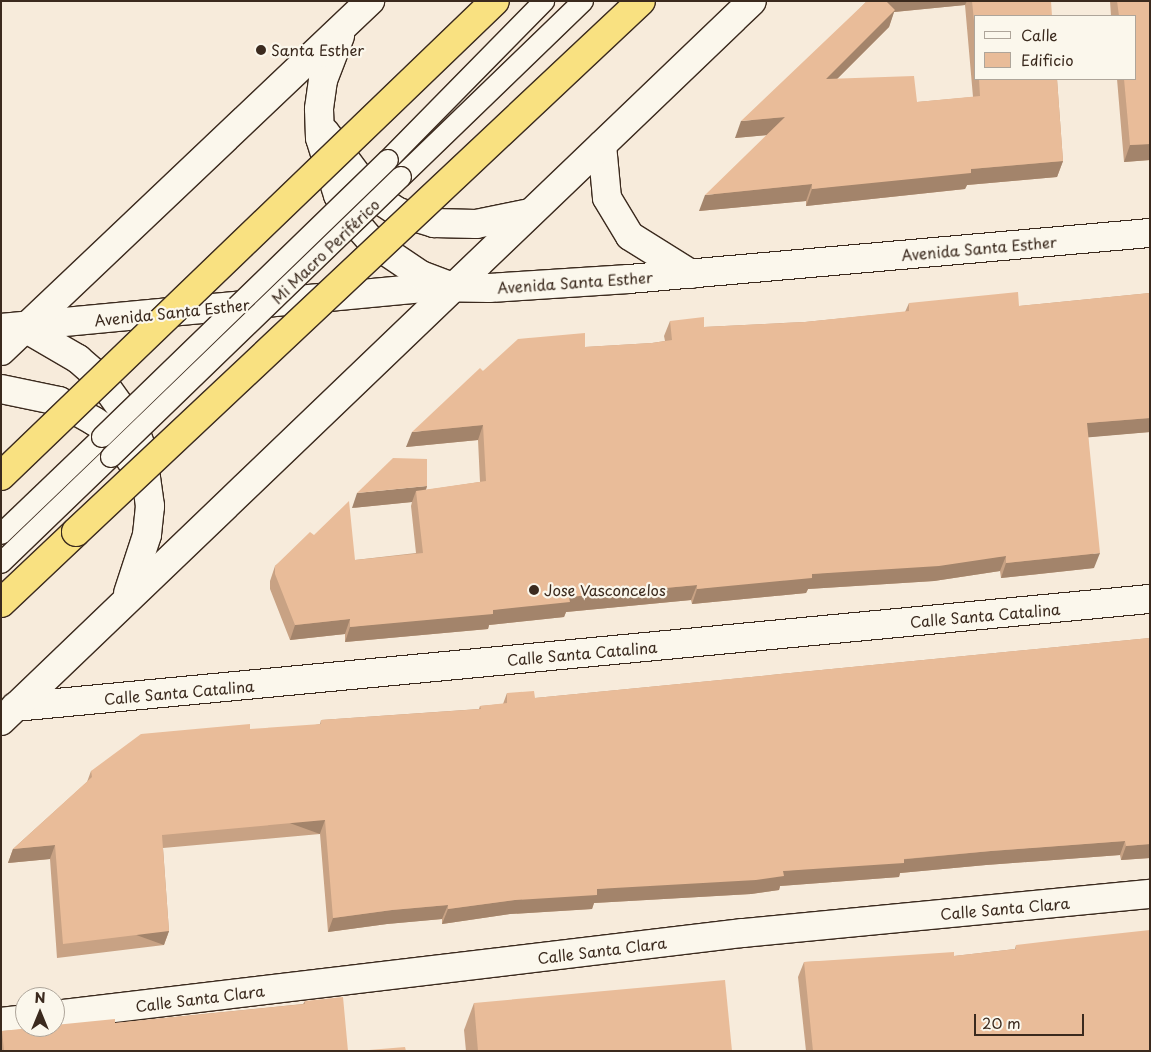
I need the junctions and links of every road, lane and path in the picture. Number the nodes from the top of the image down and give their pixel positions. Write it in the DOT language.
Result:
graph roads {
  1 [pos="370,1"];
  2 [pos="495,1"];
  3 [pos="544,1"];
  4 [pos="583,1"];
  5 [pos="641,1"];
  6 [pos="752,1"];
  7 [pos="345,25"];
  8 [pos="320,124"];
  9 [pos="602,145"];
  10 [pos="530,213"];
  11 [pos="1150,233"];
  12 [pos="691,274"];
  13 [pos="453,287"];
  14 [pos="12,327"];
  15 [pos="1,351"];
  16 [pos="1,389"];
  17 [pos="1,476"];
  18 [pos="149,491"];
  19 [pos="1,534"];
  20 [pos="1,563"];
  21 [pos="126,598"];
  22 [pos="1150,599"];
  23 [pos="1,603"];
  24 [pos="8,714"];
  25 [pos="1150,894"];
  26 [pos="65,1014"];
  27 [pos="15,1020"];
  28 [pos="1,1022"];
  1 -- 7 [label="street"];
  2 -- 17 [label="highway, bridge"];
  3 -- 19 [label="lane, Mi Macro Periférico, bridge"];
  4 -- 20 [label="lane, Mi Macro Periférico, bridge"];
  5 -- 23 [label="highway, bridge"];
  6 -- 9 [label="street"];
  7 -- 8 [label="street"];
  7 -- 14 [label="street"];
  8 -- 10 [label="street"];
  8 -- 13 [label="street"];
  9 -- 10 [label="street"];
  9 -- 12 [label="street"];
  10 -- 13 [label="street"];
  11 -- 12 [label="street, Avenida Santa Esther"];
  12 -- 13 [label="street, Avenida Santa Esther"];
  13 -- 14 [label="street, Avenida Santa Esther"];
  13 -- 21 [label="street"];
  14 -- 15 [label="street"];
  14 -- 18 [label="street"];
  16 -- 18 [label="street"];
  18 -- 21 [label="street"];
  21 -- 24 [label="street"];
  22 -- 24 [label="street, Calle Santa Catalina"];
  25 -- 26 [label="street, Calle Santa Clara"];
  27 -- 28 [label="street"];
}
